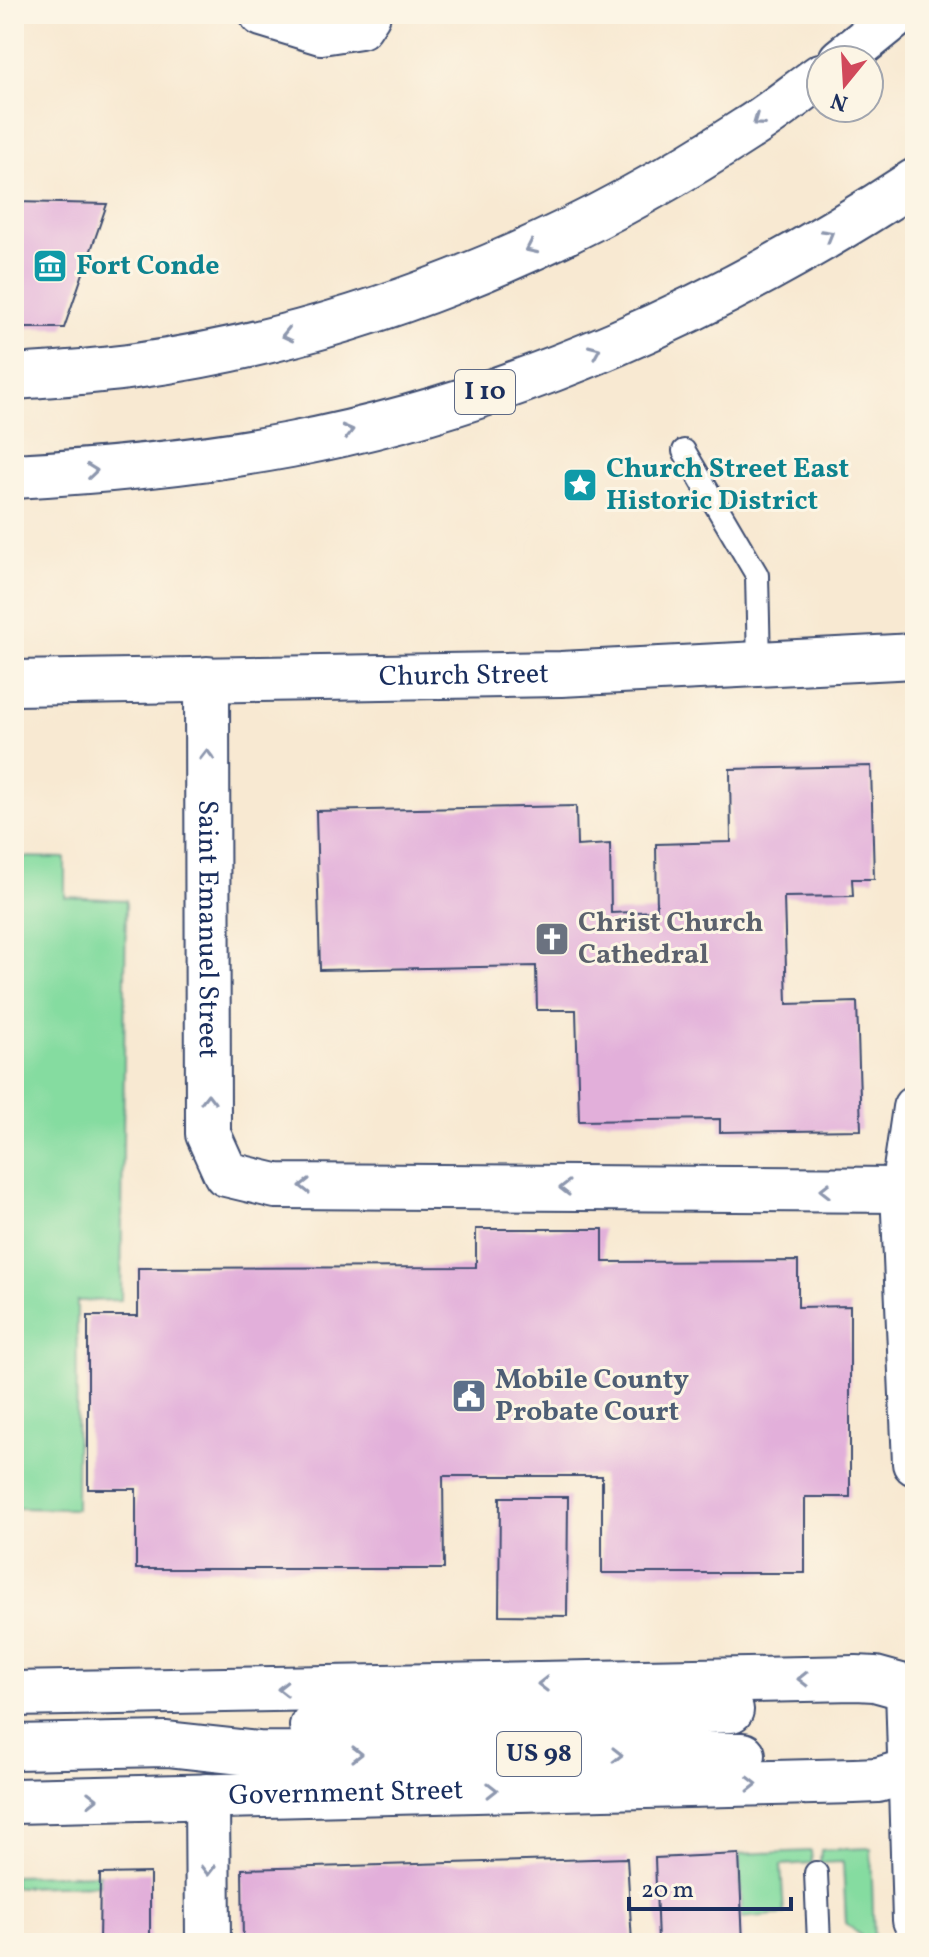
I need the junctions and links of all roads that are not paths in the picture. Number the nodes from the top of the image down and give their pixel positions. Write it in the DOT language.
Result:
graph roads {
  1 [pos="262,14"];
  2 [pos="898,14"];
  3 [pos="364,20"];
  4 [pos="861,44"];
  5 [pos="805,88"];
  6 [pos="915,181"];
  7 [pos="14,377"];
  8 [pos="684,451"];
  9 [pos="14,476"];
  10 [pos="915,656"];
  11 [pos="759,664"];
  12 [pos="207,679"];
  13 [pos="14,683"];
  14 [pos="915,1108"];
  15 [pos="903,1190"];
  16 [pos="915,1463"];
  17 [pos="14,1694"];
  18 [pos="912,1729"];
  19 [pos="14,1747"];
  20 [pos="207,1796"];
  21 [pos="14,1801"];
  22 [pos="816,1873"];
  23 [pos="915,1920"];
  24 [pos="208,1943"];
  25 [pos="819,1943"];
  1 -- 3 [label="main road"];
  2 -- 4 [label="main road"];
  5 -- 7 [label="main road, one-way"];
  9 -- 6 [label="main road, I 10, one-way"];
  8 -- 11 [label="lane"];
  10 -- 11 [label="main road, Church Street"];
  11 -- 12 [label="main road, Church Street"];
  12 -- 13 [label="main road, Church Street"];
  15 -- 12 [label="main road, Saint Emanuel Street, one-way"];
  14 -- 15 [label="main road"];
  15 -- 16 [label="main road"];
  18 -- 17 [label="main road, one-way"];
  18 -- 19 [label="main road, Government Street / US 98"];
  20 -- 18 [label="main road, Government Street, one-way"];
  18 -- 23 [label="main road"];
  21 -- 20 [label="main road, Government Street, one-way"];
  20 -- 24 [label="main road, one-way"];
  22 -- 25 [label="lane"];
}
